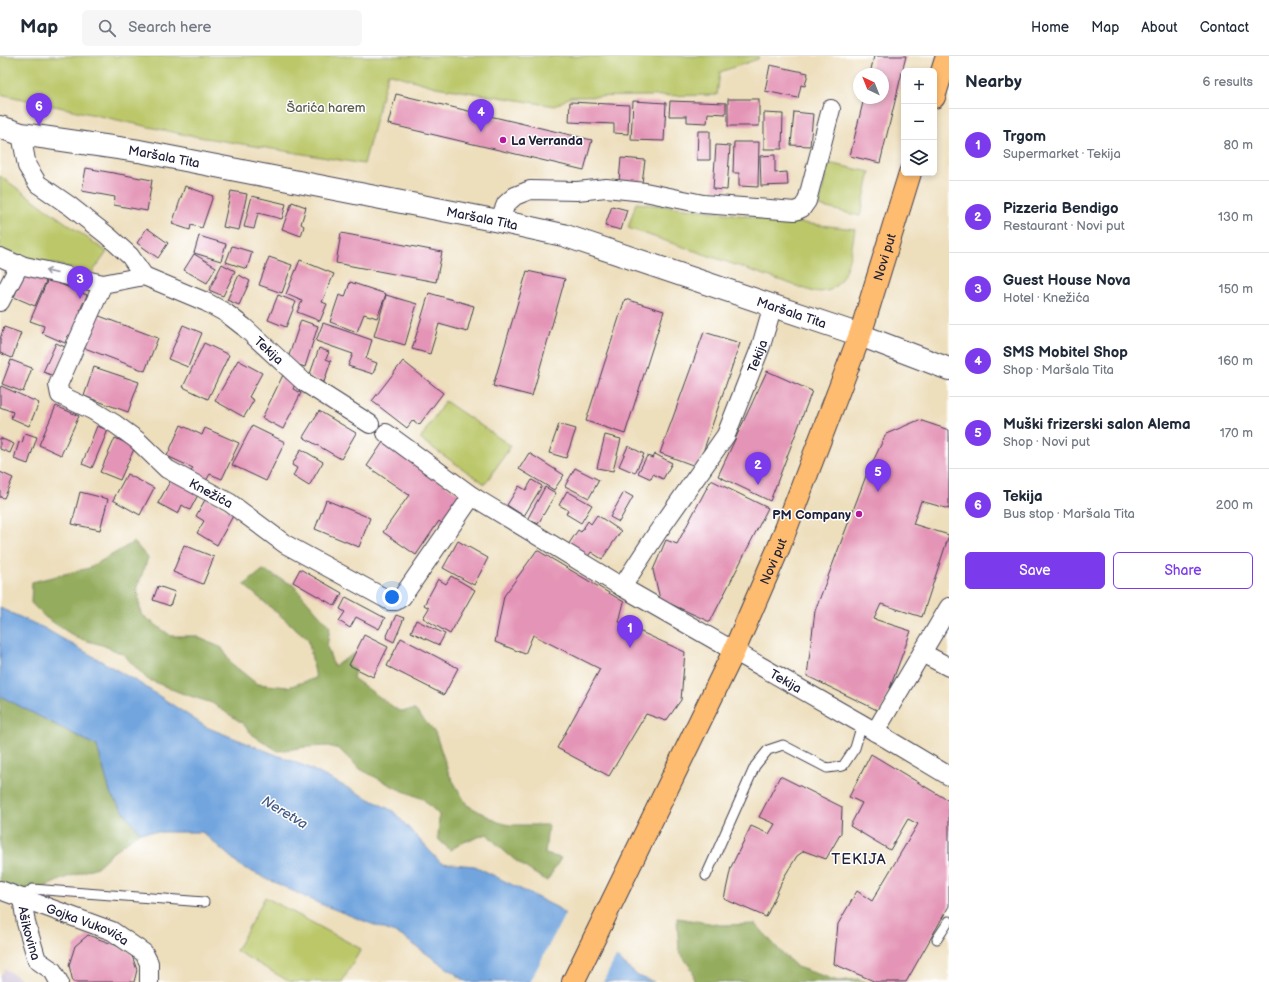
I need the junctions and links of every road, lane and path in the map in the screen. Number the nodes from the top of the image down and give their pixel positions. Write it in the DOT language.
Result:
graph roads {
  1 [pos="947,56"];
  2 [pos="937,88"];
  3 [pos="831,109"];
  4 [pos="0,127"];
  5 [pos="21,134"];
  6 [pos="909,176"];
  7 [pos="499,221"];
  8 [pos="0,256"];
  9 [pos="20,264"];
  10 [pos="144,276"];
  11 [pos="103,284"];
  12 [pos="0,302"];
  13 [pos="773,305"];
  14 [pos="860,335"];
  15 [pos="949,369"];
  16 [pos="370,424"];
  17 [pos="386,433"];
  18 [pos="472,496"];
  19 [pos="622,587"];
  20 [pos="949,607"];
  21 [pos="734,651"];
  22 [pos="922,653"];
  23 [pos="949,667"];
  24 [pos="869,728"];
  25 [pos="949,776"];
  26 [pos="706,876"];
  27 [pos="0,890"];
  28 [pos="22,898"];
  29 [pos="204,902"];
  30 [pos="949,922"];
  31 [pos="937,939"];
  32 [pos="59,982"];
  33 [pos="149,982"];
  34 [pos="573,982"];
  1 -- 2 [label="main road"];
  3 -- 7 [label="street"];
  4 -- 5 [label="street, Maršala Tita"];
  5 -- 7 [label="street, Maršala Tita"];
  5 -- 10 [label="street"];
  6 -- 14 [label="main road, Novi put"];
  7 -- 13 [label="street, Maršala Tita"];
  8 -- 9 [label="street"];
  11 -- 9 [label="street, one-way"];
  9 -- 12 [label="street"];
  10 -- 11 [label="street"];
  10 -- 16 [label="street, Tekija"];
  11 -- 18 [label="street, Knežića"];
  13 -- 14 [label="street, Maršala Tita"];
  13 -- 19 [label="street, Tekija"];
  14 -- 15 [label="street, Maršala Tita"];
  14 -- 21 [label="main road, Novi put"];
  17 -- 18 [label="street, Tekija"];
  18 -- 19 [label="street, Tekija"];
  19 -- 21 [label="street, Tekija"];
  20 -- 22 [label="street"];
  21 -- 24 [label="street, Tekija"];
  21 -- 34 [label="main road, Novi put"];
  22 -- 23 [label="street"];
  22 -- 24 [label="street"];
  24 -- 25 [label="street, Tekija"];
  24 -- 26 [label="lane"];
  27 -- 28 [label="street, Gojka Vukovića"];
  28 -- 29 [label="lane"];
  28 -- 32 [label="street, Ašikovina"];
  28 -- 33 [label="street, Gojka Vukovića"];
  30 -- 31 [label="lane"];
}
